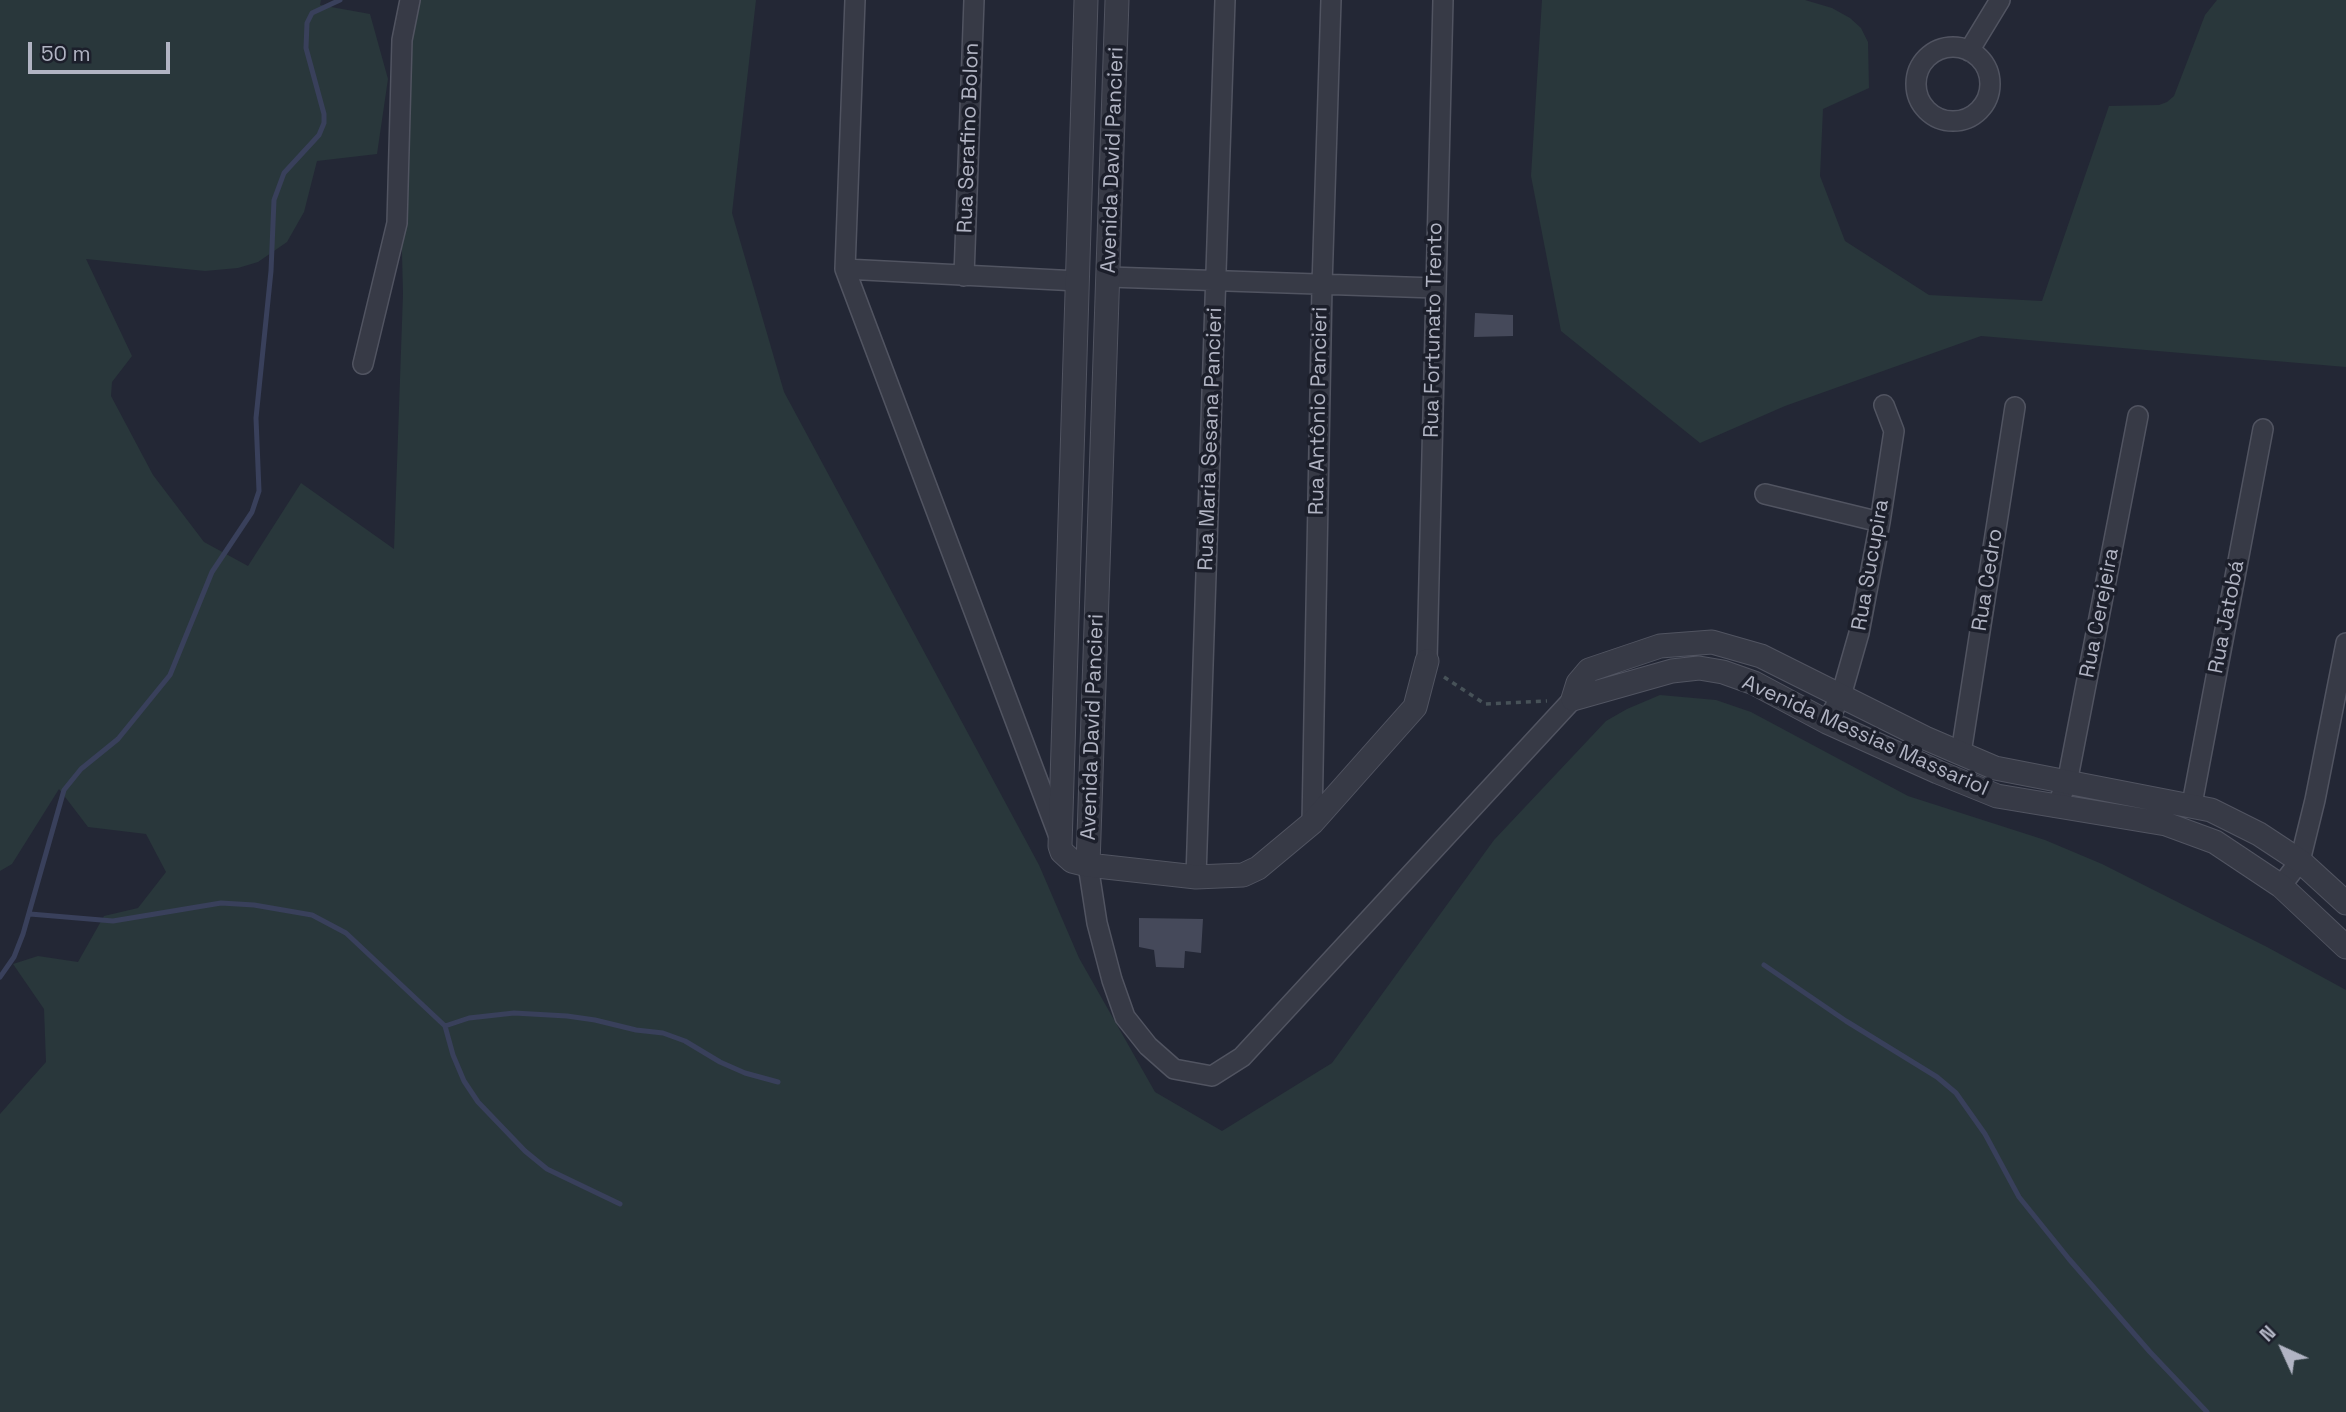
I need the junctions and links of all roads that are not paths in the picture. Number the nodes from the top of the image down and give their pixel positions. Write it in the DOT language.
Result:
graph roads {
  1 [pos="410,0"];
  2 [pos="855,0"];
  3 [pos="974,0"];
  4 [pos="1086,0"];
  5 [pos="1117,0"];
  6 [pos="1224,0"];
  7 [pos="1331,0"];
  8 [pos="1444,0"];
  9 [pos="2000,0"];
  10 [pos="1969,51"];
  11 [pos="845,269"];
  12 [pos="964,276"];
  13 [pos="1110,276"];
  14 [pos="1216,280"];
  15 [pos="1078,282"];
  16 [pos="1322,286"];
  17 [pos="1435,288"];
  18 [pos="363,364"];
  19 [pos="1884,405"];
  20 [pos="2015,407"];
  21 [pos="2138,416"];
  22 [pos="2263,429"];
  23 [pos="1765,494"];
  24 [pos="1880,522"];
  25 [pos="2346,643"];
  26 [pos="1427,661"];
  27 [pos="1841,696"];
  28 [pos="1573,699"];
  29 [pos="1827,722"];
  30 [pos="1961,753"];
  31 [pos="2067,783"];
  32 [pos="2192,804"];
  33 [pos="2056,807"];
  34 [pos="1311,823"];
  35 [pos="1060,838"];
  36 [pos="2300,861"];
  37 [pos="1088,865"];
  38 [pos="1196,877"];
  39 [pos="2281,886"];
  40 [pos="2346,903"];
  41 [pos="2346,947"];
  1 -- 18 [label="street"];
  2 -- 11 [label="street"];
  3 -- 12 [label="street, Rua Serafino Bolon"];
  4 -- 15 [label="street, Avenida David Pancieri"];
  5 -- 13 [label="street, Avenida David Pancieri"];
  6 -- 14 [label="street, Rua Maria Sesana Pancieri"];
  7 -- 16 [label="street, Rua Antônio Pancieri"];
  8 -- 17 [label="street, Rua Fortunato Trento"];
  9 -- 10 [label="street"];
  11 -- 12 [label="street"];
  11 -- 35 [label="street"];
  12 -- 15 [label="street"];
  13 -- 14 [label="street"];
  13 -- 37 [label="street, Avenida David Pancieri"];
  14 -- 16 [label="street"];
  14 -- 38 [label="street, Rua Maria Sesana Pancieri"];
  15 -- 35 [label="street, Avenida David Pancieri"];
  16 -- 17 [label="street"];
  16 -- 34 [label="street, Rua Antônio Pancieri"];
  17 -- 26 [label="street, Rua Fortunato Trento"];
  19 -- 24 [label="street, Rua Sucupira"];
  20 -- 30 [label="street, Rua Cedro"];
  21 -- 31 [label="street, Rua Cerejeira"];
  22 -- 32 [label="street, Rua Jatobá"];
  23 -- 24 [label="street"];
  24 -- 27 [label="street, Rua Sucupira"];
  25 -- 36 [label="street"];
  26 -- 34 [label="street"];
  27 -- 28 [label="street, Avenida Messias Massariol"];
  27 -- 29 [label="street, Rua Sucupira"];
  27 -- 30 [label="street, Avenida Messias Massariol"];
  28 -- 29 [label="street, Avenida Messias Massariol"];
  28 -- 37 [label="street"];
  29 -- 33 [label="street, Avenida Messias Massariol"];
  30 -- 31 [label="street, Avenida Messias Massariol"];
  31 -- 32 [label="street, Avenida Messias Massariol"];
  31 -- 33 [label="street, Rua Cerejeira"];
  32 -- 36 [label="street, Avenida Messias Massariol"];
  33 -- 39 [label="street, Avenida Messias Massariol"];
  34 -- 38 [label="street"];
  35 -- 37 [label="street, Avenida David Pancieri"];
  36 -- 39 [label="street"];
  36 -- 40 [label="street, Avenida Messias Massariol"];
  37 -- 38 [label="street"];
  39 -- 41 [label="street, Avenida Messias Massariol"];
}
